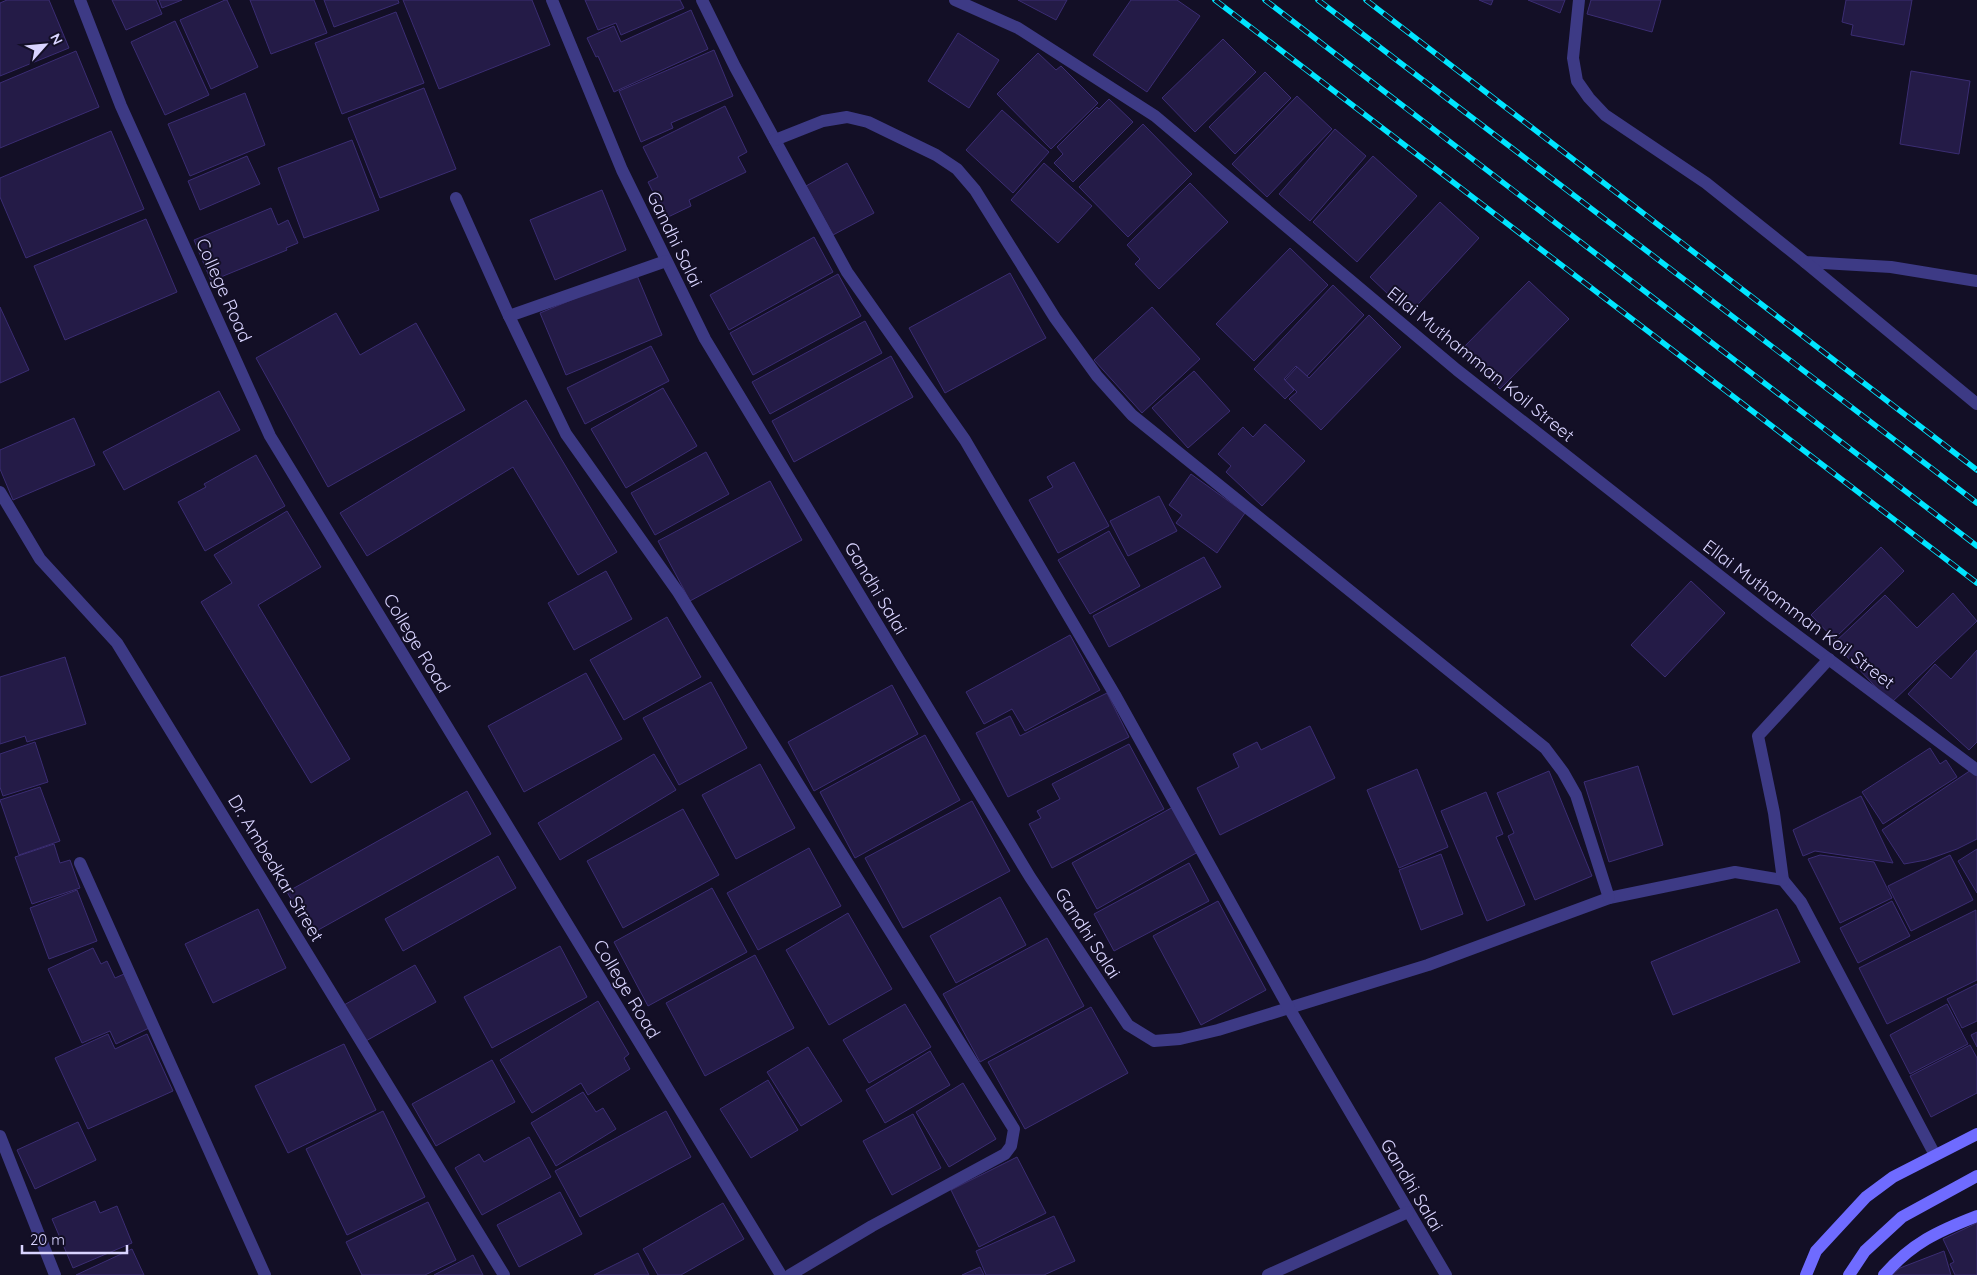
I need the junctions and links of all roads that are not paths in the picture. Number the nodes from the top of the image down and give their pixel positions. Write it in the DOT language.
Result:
graph roads {
  1 [pos="80,0"];
  2 [pos="552,0"];
  3 [pos="702,0"];
  4 [pos="955,0"];
  5 [pos="1579,0"];
  6 [pos="775,140"];
  7 [pos="456,198"];
  8 [pos="666,261"];
  9 [pos="1805,262"];
  10 [pos="1977,281"];
  11 [pos="509,316"];
  12 [pos="1977,404"];
  13 [pos="0,492"];
  14 [pos="1828,660"];
  15 [pos="1977,770"];
  16 [pos="80,863"];
  17 [pos="1783,880"];
  18 [pos="1609,898"];
  19 [pos="1289,1008"];
  20 [pos="1977,1134"];
  21 [pos="0,1136"];
  22 [pos="1935,1155"];
  23 [pos="1977,1176"];
  24 [pos="1408,1212"];
  25 [pos="1977,1216"];
  26 [pos="55,1275"];
  27 [pos="265,1275"];
  28 [pos="504,1275"];
  29 [pos="781,1275"];
  30 [pos="790,1275"];
  31 [pos="1268,1275"];
  32 [pos="1446,1275"];
  33 [pos="1806,1275"];
  34 [pos="1849,1275"];
  35 [pos="1884,1275"];
  1 -- 29 [label="street, College Road"];
  2 -- 8 [label="street, Gandhi Salai"];
  3 -- 6 [label="street, Gandhi Salai"];
  4 -- 14 [label="street, Ellai Muthamman Koil Street"];
  5 -- 9 [label="street"];
  6 -- 18 [label="street"];
  6 -- 19 [label="street, Gandhi Salai"];
  7 -- 11 [label="street"];
  8 -- 11 [label="street"];
  8 -- 19 [label="street, Gandhi Salai"];
  9 -- 10 [label="street"];
  9 -- 12 [label="street"];
  11 -- 30 [label="street"];
  13 -- 28 [label="street, Dr. Ambedkar Street"];
  14 -- 15 [label="street, Ellai Muthamman Koil Street"];
  14 -- 17 [label="street"];
  16 -- 27 [label="street"];
  17 -- 18 [label="street"];
  17 -- 22 [label="street"];
  18 -- 19 [label="street"];
  19 -- 24 [label="street, Gandhi Salai"];
  20 -- 22 [label="street"];
  21 -- 26 [label="street"];
  22 -- 33 [label="street"];
  23 -- 34 [label="street"];
  24 -- 31 [label="street"];
  24 -- 32 [label="street, Gandhi Salai"];
  25 -- 35 [label="street"];
}
